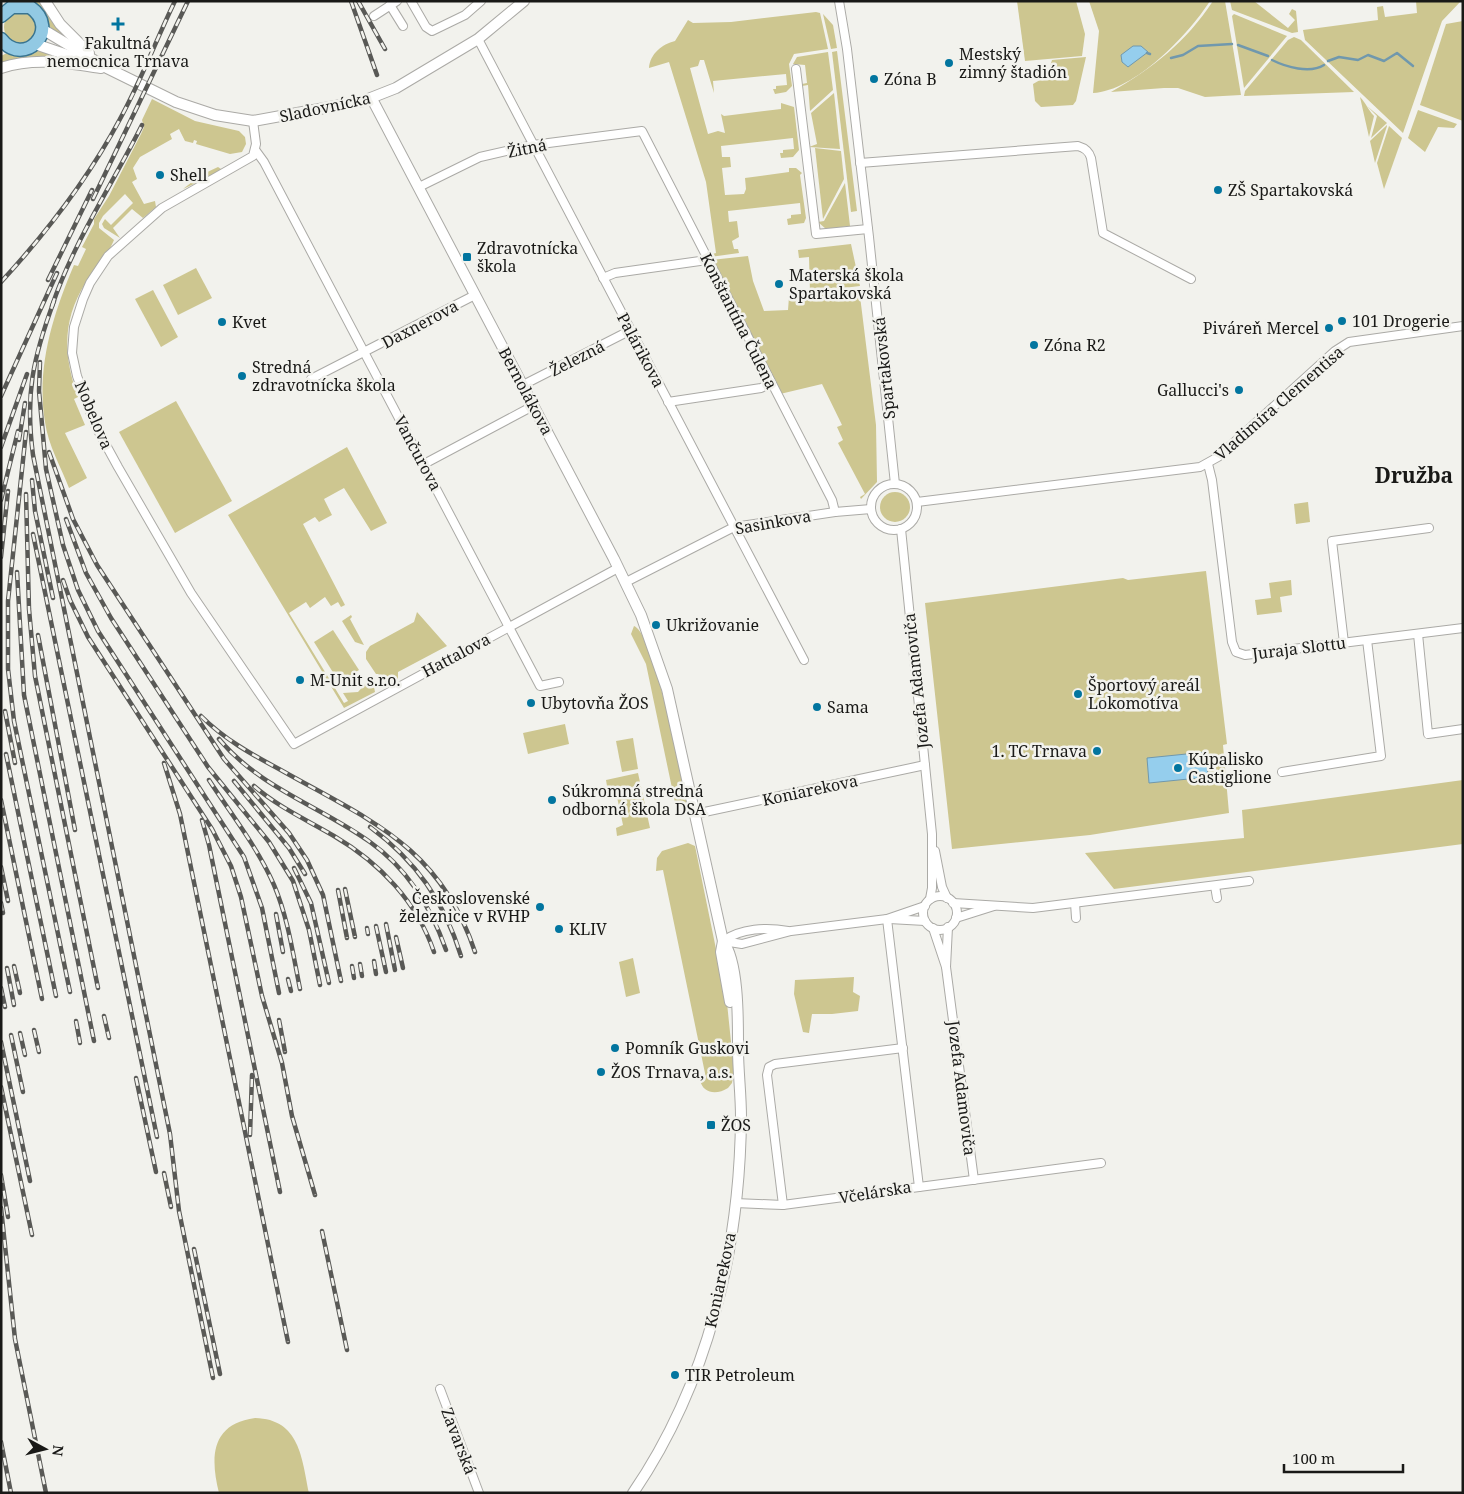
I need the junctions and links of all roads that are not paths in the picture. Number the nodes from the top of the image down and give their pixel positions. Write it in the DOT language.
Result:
graph roads {
  1 [pos="45,1"];
  2 [pos="411,1"];
  3 [pos="481,1"];
  4 [pos="524,1"];
  5 [pos="839,1"];
  6 [pos="393,3"];
  7 [pos="12,4"];
  8 [pos="29,4"];
  9 [pos="1,16"];
  10 [pos="374,16"];
  11 [pos="403,26"];
  12 [pos="42,29"];
  13 [pos="478,39"];
  14 [pos="35,44"];
  15 [pos="4,46"];
  16 [pos="1,68"];
  17 [pos="107,68"];
  18 [pos="796,69"];
  19 [pos="372,99"];
  20 [pos="253,121"];
  21 [pos="642,131"];
  22 [pos="533,145"];
  23 [pos="256,151"];
  24 [pos="860,163"];
  25 [pos="419,187"];
  26 [pos="868,229"];
  27 [pos="707,260"];
  28 [pos="603,278"];
  29 [pos="1192,279"];
  30 [pos="475,295"];
  31 [pos="1463,326"];
  32 [pos="631,330"];
  33 [pos="366,352"];
  34 [pos="311,379"];
  35 [pos="771,383"];
  36 [pos="523,385"];
  37 [pos="668,402"];
  38 [pos="534,406"];
  39 [pos="424,464"];
  40 [pos="1208,464"];
  41 [pos="895,484"];
  42 [pos="917,502"];
  43 [pos="871,509"];
  44 [pos="835,512"];
  45 [pos="734,526"];
  46 [pos="1428,528"];
  47 [pos="901,530"];
  48 [pos="618,568"];
  49 [pos="626,582"];
  50 [pos="509,627"];
  51 [pos="1463,628"];
  52 [pos="1418,634"];
  53 [pos="1367,640"];
  54 [pos="1344,643"];
  55 [pos="804,660"];
  56 [pos="559,682"];
  57 [pos="667,689"];
  58 [pos="1463,729"];
  59 [pos="294,744"];
  60 [pos="925,765"];
  61 [pos="1282,772"];
  62 [pos="695,814"];
  63 [pos="932,834"];
  64 [pos="1249,881"];
  65 [pos="1215,886"];
  66 [pos="1173,891"];
  67 [pos="1217,898"];
  68 [pos="930,899"];
  69 [pos="950,900"];
  70 [pos="1174,900"];
  71 [pos="1074,903"];
  72 [pos="924,906"];
  73 [pos="994,906"];
  74 [pos="956,918"];
  75 [pos="1076,918"];
  76 [pos="887,919"];
  77 [pos="926,921"];
  78 [pos="719,924"];
  79 [pos="948,927"];
  80 [pos="933,928"];
  81 [pos="791,931"];
  82 [pos="735,933"];
  83 [pos="723,941"];
  84 [pos="742,944"];
  85 [pos="731,962"];
  86 [pos="946,967"];
  87 [pos="903,1048"];
  88 [pos="738,1049"];
  89 [pos="1101,1163"];
  90 [pos="974,1180"];
  91 [pos="919,1187"];
  92 [pos="735,1203"];
  93 [pos="783,1206"];
  94 [pos="440,1389"];
  95 [pos="479,1493"];
  96 [pos="633,1493"];
  1 -- 17 [label="street"];
  2 -- 3 [label="street"];
  4 -- 13 [label="street, Sladovnícka"];
  5 -- 24 [label="street, Spartakovská"];
  6 -- 10 [label="street"];
  6 -- 11 [label="street"];
  7 -- 8 [label="main road"];
  7 -- 9 [label="main road"];
  8 -- 12 [label="main road"];
  12 -- 14 [label="main road"];
  12 -- 17 [label="street, Sladovnícka"];
  13 -- 19 [label="street, Sladovnícka"];
  13 -- 22 [label="street, Palárikova"];
  14 -- 15 [label="main road"];
  14 -- 17 [label="street, Sladovnícka"];
  16 -- 17 [label="street"];
  17 -- 20 [label="street, Sladovnícka"];
  18 -- 26 [label="street"];
  19 -- 20 [label="street, Sladovnícka"];
  19 -- 25 [label="street, Bernolákova"];
  20 -- 23 [label="street"];
  21 -- 22 [label="street, Žitná"];
  21 -- 27 [label="street, Konštantína Čulena"];
  22 -- 25 [label="street, Žitná"];
  22 -- 28 [label="street, Palárikova"];
  23 -- 33 [label="street, Vančurova"];
  23 -- 59 [label="street, Nobelova"];
  24 -- 26 [label="street, Spartakovská"];
  24 -- 29 [label="street"];
  25 -- 30 [label="street, Bernolákova"];
  26 -- 41 [label="street, Spartakovská"];
  27 -- 28 [label="street"];
  27 -- 35 [label="street, Konštantína Čulena"];
  28 -- 32 [label="street, Palárikova"];
  30 -- 33 [label="street, Daxnerova"];
  30 -- 36 [label="street, Bernolákova"];
  31 -- 40 [label="street, Vladimíra Clementisa"];
  32 -- 36 [label="street, Železná"];
  32 -- 37 [label="street, Palárikova"];
  33 -- 34 [label="street, Daxnerova"];
  33 -- 39 [label="street, Vančurova"];
  35 -- 37 [label="street"];
  35 -- 44 [label="street, Konštantína Čulena"];
  36 -- 38 [label="street, Bernolákova"];
  37 -- 45 [label="street, Palárikova"];
  38 -- 39 [label="street"];
  38 -- 48 [label="street, Bernolákova"];
  39 -- 50 [label="street, Vančurova"];
  40 -- 42 [label="street, Vladimíra Clementisa"];
  40 -- 54 [label="street, Juraja Slottu"];
  41 -- 42 [label="street"];
  41 -- 43 [label="street"];
  42 -- 47 [label="street"];
  43 -- 44 [label="street, Sasinkova"];
  43 -- 47 [label="street"];
  44 -- 45 [label="street, Sasinkova"];
  45 -- 49 [label="street, Sasinkova"];
  45 -- 55 [label="street, Palárikova"];
  46 -- 54 [label="street"];
  47 -- 60 [label="street, Jozefa Adamoviča"];
  48 -- 49 [label="street, Bernolákova"];
  48 -- 50 [label="street, Hattalova"];
  49 -- 57 [label="street, Bernolákova"];
  50 -- 56 [label="street, Vančurova"];
  50 -- 59 [label="street, Hattalova"];
  51 -- 52 [label="street, Juraja Slottu"];
  52 -- 53 [label="street, Juraja Slottu"];
  52 -- 58 [label="street"];
  53 -- 54 [label="street, Juraja Slottu"];
  53 -- 61 [label="street"];
  57 -- 62 [label="street, Koniarekova"];
  60 -- 62 [label="street, Koniarekova"];
  60 -- 63 [label="street, Jozefa Adamoviča"];
  62 -- 78 [label="street, Koniarekova"];
  63 -- 68 [label="street, Jozefa Adamoviča"];
  63 -- 69 [label="street, Jozefa Adamoviča"];
  64 -- 65 [label="street"];
  65 -- 66 [label="street"];
  65 -- 67 [label="street"];
  66 -- 70 [label="street"];
  66 -- 71 [label="street"];
  68 -- 69 [label="street"];
  68 -- 72 [label="street"];
  69 -- 73 [label="street"];
  69 -- 74 [label="street"];
  71 -- 73 [label="street"];
  71 -- 75 [label="street"];
  72 -- 76 [label="street"];
  72 -- 77 [label="street"];
  73 -- 74 [label="street"];
  74 -- 79 [label="street"];
  76 -- 77 [label="street"];
  76 -- 81 [label="street"];
  76 -- 87 [label="street, Včelárska"];
  77 -- 80 [label="street"];
  78 -- 82 [label="street"];
  78 -- 83 [label="street, Koniarekova"];
  79 -- 80 [label="street"];
  79 -- 86 [label="street, Jozefa Adamoviča"];
  80 -- 86 [label="street, Jozefa Adamoviča"];
  81 -- 82 [label="street"];
  81 -- 84 [label="street"];
  82 -- 83 [label="street"];
  83 -- 84 [label="street"];
  83 -- 85 [label="street, Koniarekova"];
  83 -- 88 [label="street, Koniarekova"];
  84 -- 85 [label="street"];
  85 -- 88 [label="street, Koniarekova"];
  86 -- 90 [label="street, Jozefa Adamoviča"];
  87 -- 91 [label="street, Včelárska"];
  87 -- 93 [label="street"];
  88 -- 92 [label="street, Koniarekova"];
  89 -- 90 [label="street"];
  90 -- 91 [label="street"];
  91 -- 93 [label="street, Včelárska"];
  92 -- 93 [label="street, Včelárska"];
  92 -- 96 [label="street, Koniarekova"];
  94 -- 95 [label="street, Zavarská"];
}
